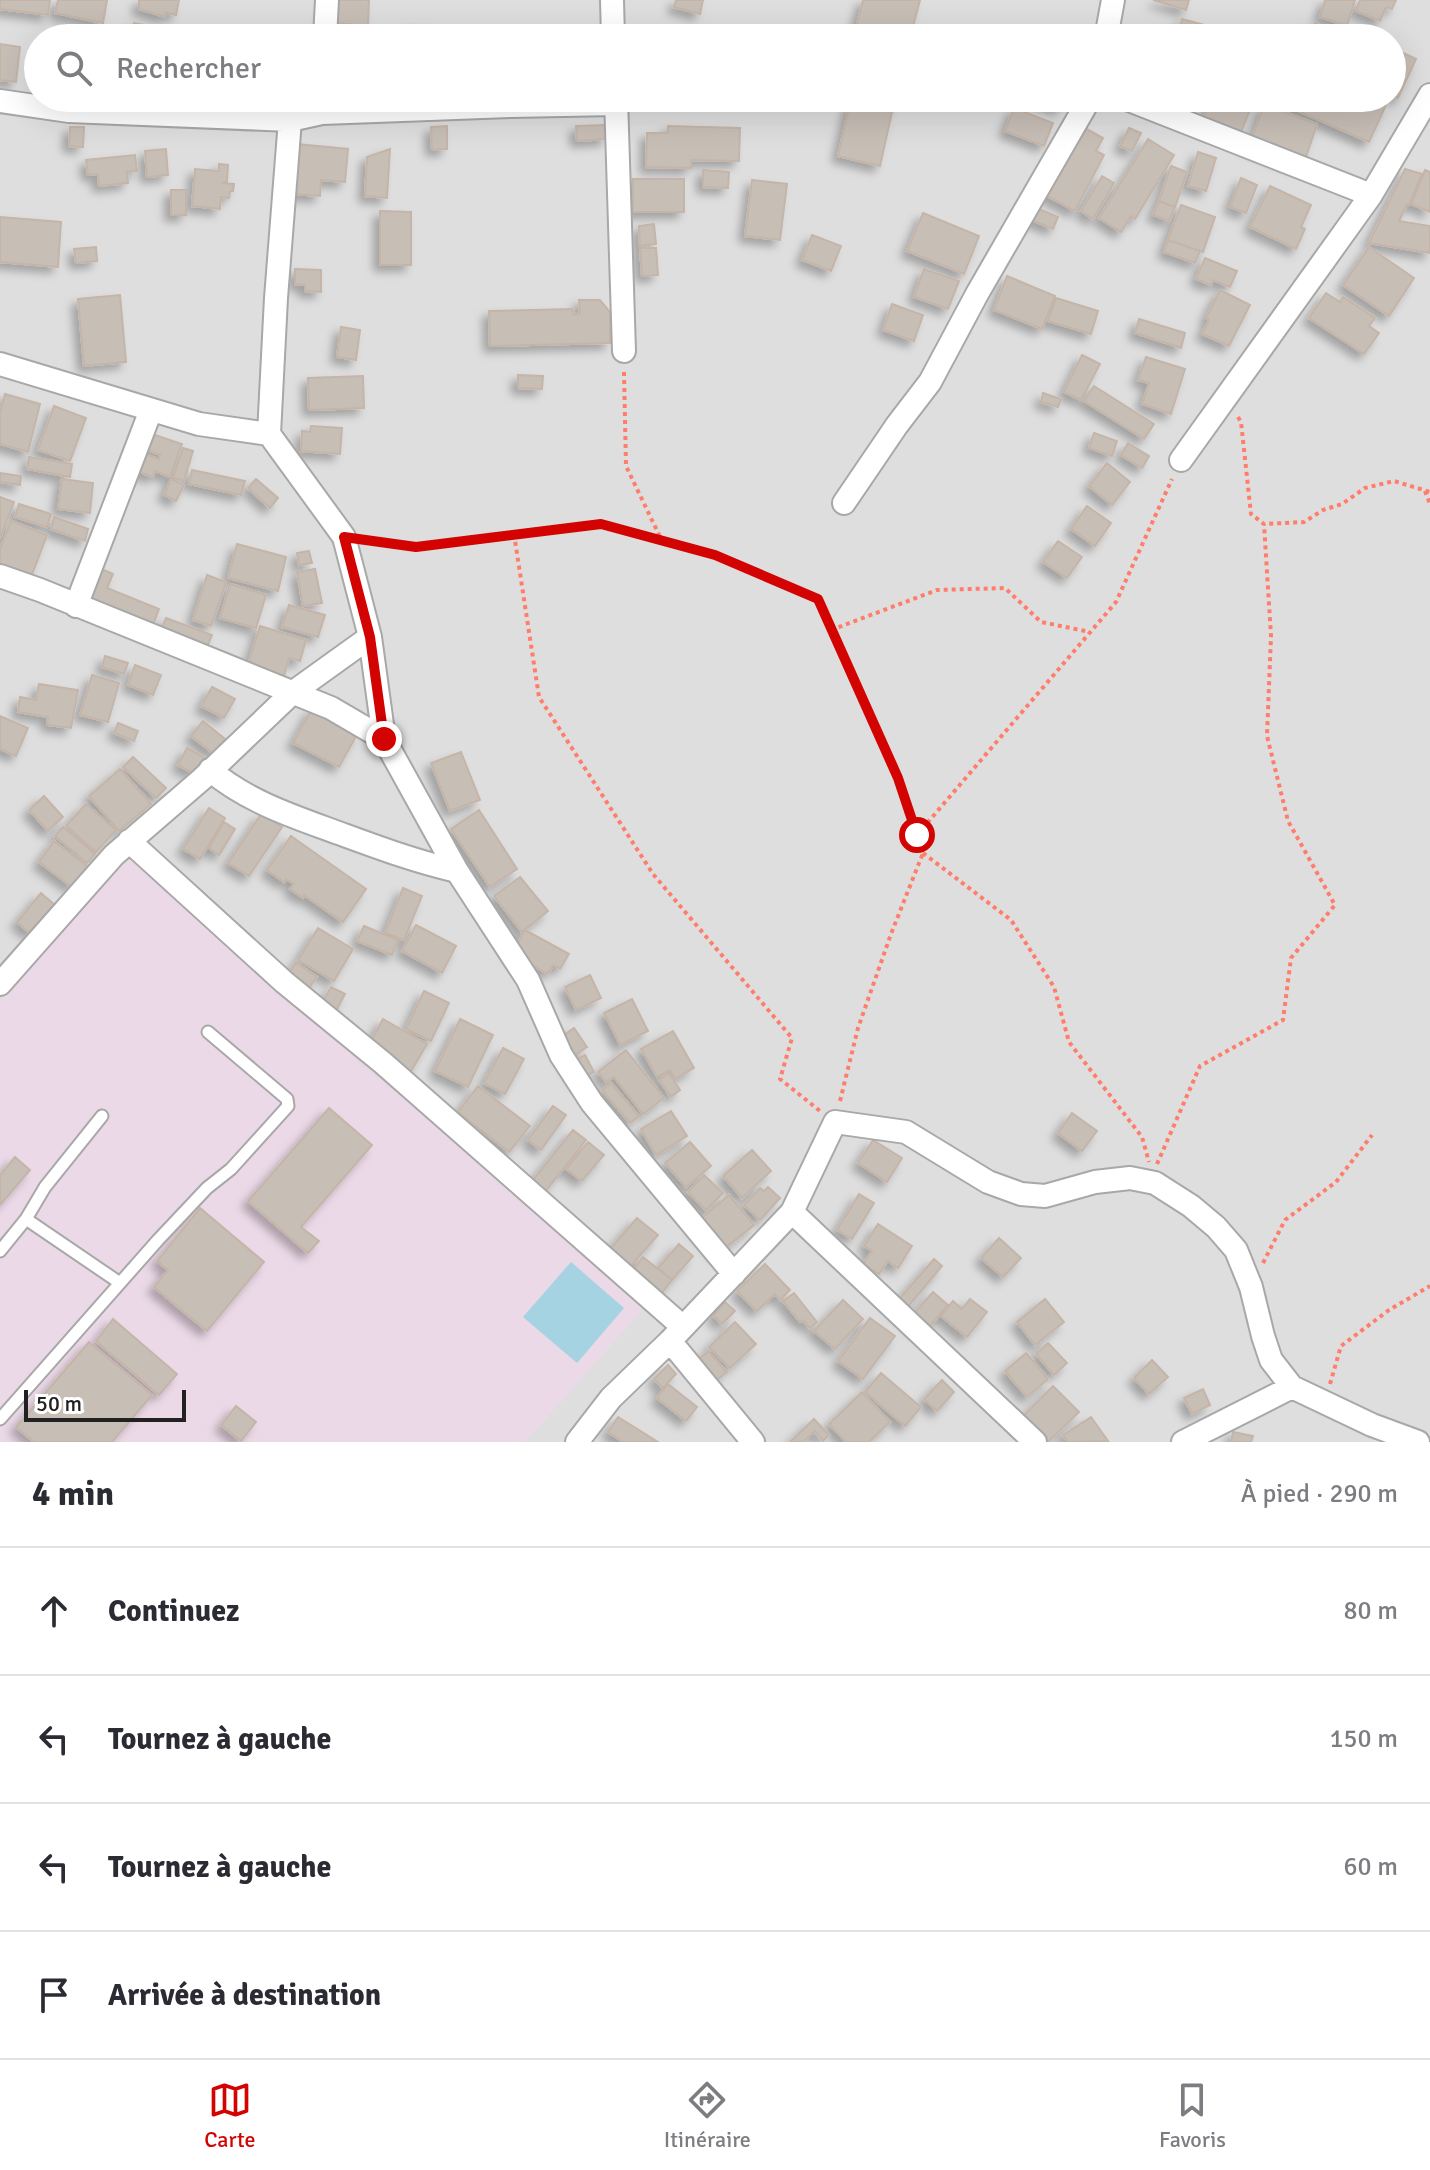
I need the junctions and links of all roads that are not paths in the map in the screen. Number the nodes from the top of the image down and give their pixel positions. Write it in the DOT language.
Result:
graph roads {
  1 [pos="327,0"];
  2 [pos="612,0"];
  3 [pos="1113,0"];
  4 [pos="326,24"];
  5 [pos="613,24"];
  6 [pos="1109,24"];
  7 [pos="1430,95"];
  8 [pos="0,101"];
  9 [pos="24,104"];
  10 [pos="94,112"];
  11 [pos="308,112"];
  12 [pos="616,112"];
  13 [pos="1082,112"];
  14 [pos="1160,112"];
  15 [pos="290,120"];
  16 [pos="1371,195"];
  17 [pos="624,351"];
  18 [pos="0,364"];
  19 [pos="151,410"];
  20 [pos="269,434"];
  21 [pos="1181,460"];
  22 [pos="844,503"];
  23 [pos="0,576"];
  24 [pos="76,606"];
  25 [pos="370,637"];
  26 [pos="292,693"];
  27 [pos="384,739"];
  28 [pos="210,770"];
  29 [pos="129,841"];
  30 [pos="457,871"];
  31 [pos="0,984"];
  32 [pos="208,1032"];
  33 [pos="102,1116"];
  34 [pos="792,1212"];
  35 [pos="26,1219"];
  36 [pos="0,1251"];
  37 [pos="734,1274"];
  38 [pos="120,1283"];
  39 [pos="676,1334"];
  40 [pos="1292,1387"];
  41 [pos="0,1419"];
  42 [pos="577,1442"];
  43 [pos="753,1442"];
  44 [pos="1035,1442"];
  45 [pos="1183,1442"];
  46 [pos="1418,1442"];
  1 -- 4 [label="street"];
  2 -- 5 [label="street"];
  3 -- 6 [label="street"];
  7 -- 16 [label="street"];
  8 -- 9 [label="street"];
  10 -- 15 [label="street"];
  11 -- 15 [label="street"];
  12 -- 17 [label="street"];
  13 -- 22 [label="street"];
  14 -- 16 [label="street"];
  15 -- 20 [label="street"];
  16 -- 21 [label="street"];
  18 -- 19 [label="street"];
  19 -- 20 [label="street"];
  19 -- 24 [label="street"];
  20 -- 25 [label="street"];
  23 -- 24 [label="street"];
  24 -- 26 [label="street"];
  25 -- 26 [label="street"];
  25 -- 27 [label="street"];
  26 -- 27 [label="street"];
  26 -- 28 [label="street"];
  27 -- 30 [label="street"];
  28 -- 29 [label="street"];
  28 -- 30 [label="street"];
  29 -- 31 [label="street"];
  29 -- 39 [label="street"];
  30 -- 37 [label="street"];
  32 -- 38 [label="lane"];
  33 -- 35 [label="lane"];
  34 -- 37 [label="street"];
  34 -- 40 [label="street"];
  34 -- 44 [label="street"];
  35 -- 36 [label="lane"];
  35 -- 38 [label="lane"];
  37 -- 39 [label="street"];
  38 -- 41 [label="lane"];
  39 -- 42 [label="street"];
  39 -- 43 [label="street"];
  40 -- 45 [label="street"];
  40 -- 46 [label="street"];
}
